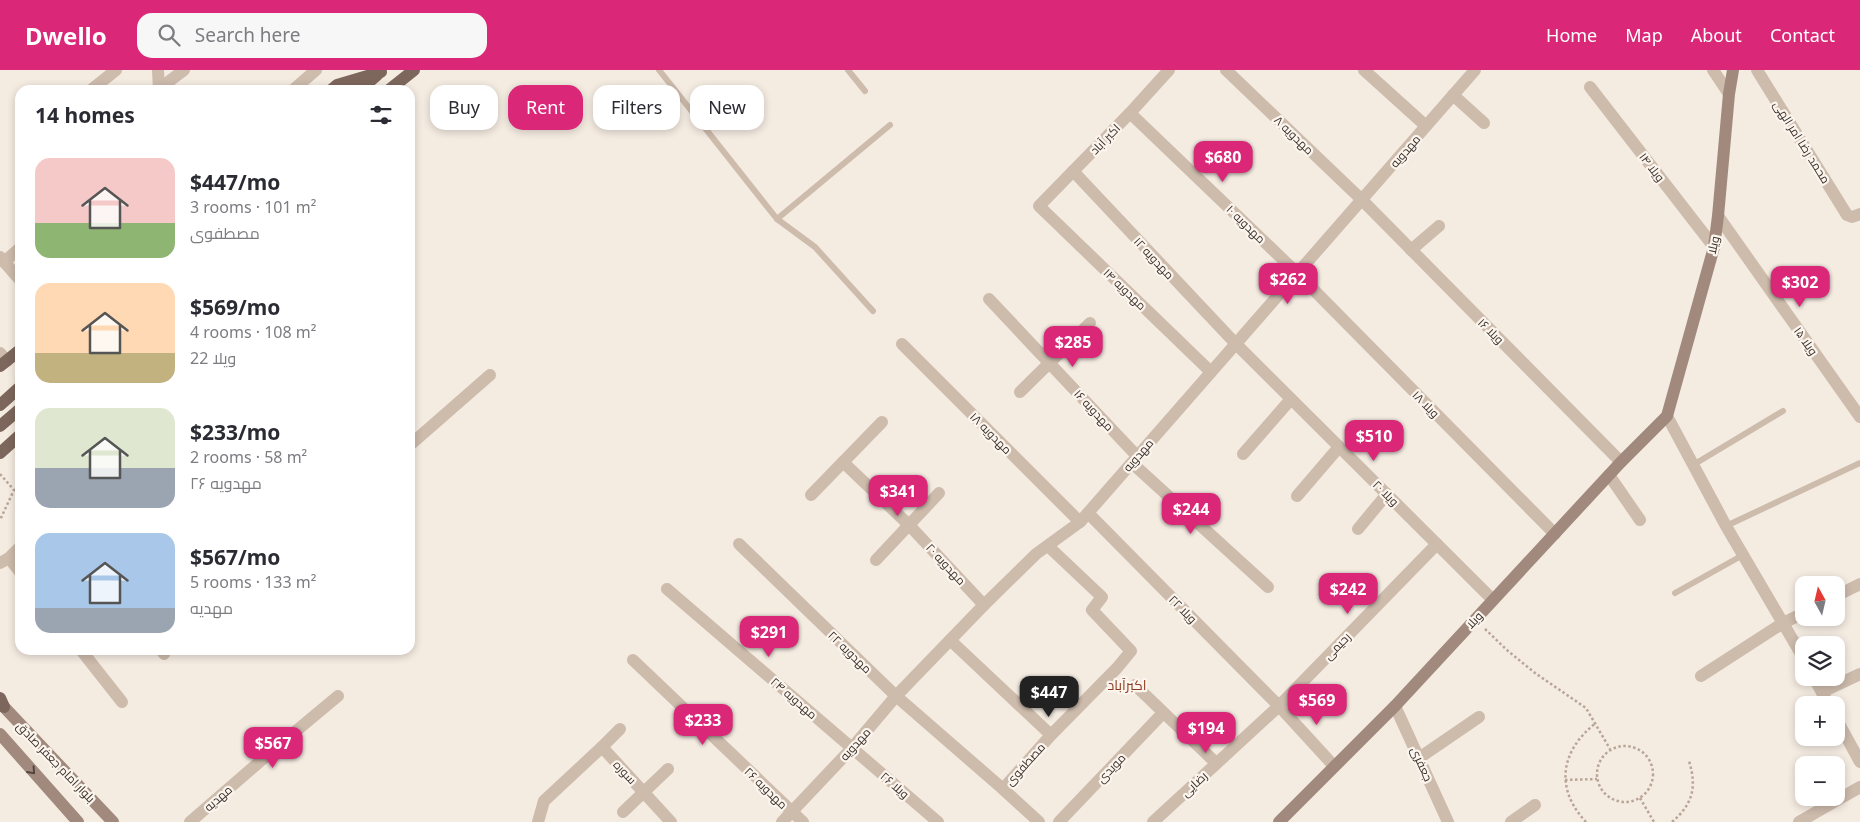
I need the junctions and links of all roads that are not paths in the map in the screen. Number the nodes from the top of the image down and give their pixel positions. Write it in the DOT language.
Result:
graph roads {
  1 [pos="116,70"];
  2 [pos="158,70"];
  3 [pos="184,70"];
  4 [pos="316,70"];
  5 [pos="414,70"];
  6 [pos="659,70"];
  7 [pos="848,70"];
  8 [pos="1169,70"];
  9 [pos="1226,70"];
  10 [pos="1364,70"];
  11 [pos="1475,70"];
  12 [pos="1713,70"];
  13 [pos="1733,70"];
  14 [pos="1756,70"];
  15 [pos="382,71"];
  16 [pos="97,85"];
  17 [pos="159,85"];
  18 [pos="165,85"];
  19 [pos="298,85"];
  20 [pos="336,85"];
  21 [pos="366,85"];
  22 [pos="395,85"];
  23 [pos="1590,87"];
  24 [pos="865,91"];
  25 [pos="1729,94"];
  26 [pos="1453,95"];
  27 [pos="1130,113"];
  28 [pos="1484,123"];
  29 [pos="890,125"];
  30 [pos="1426,126"];
  31 [pos="1073,171"];
  32 [pos="1362,200"];
  33 [pos="1039,206"];
  34 [pos="1854,214"];
  35 [pos="1718,216"];
  36 [pos="778,219"];
  37 [pos="1438,226"];
  38 [pos="1714,247"];
  39 [pos="1411,250"];
  40 [pos="15,251"];
  41 [pos="2,260"];
  42 [pos="1297,273"];
  43 [pos="15,274"];
  44 [pos="989,299"];
  45 [pos="872,311"];
  46 [pos="1090,323"];
  47 [pos="902,344"];
  48 [pos="1236,344"];
  49 [pos="15,353"];
  50 [pos="2,360"];
  51 [pos="1049,362"];
  52 [pos="1211,372"];
  53 [pos="490,375"];
  54 [pos="15,392"];
  55 [pos="1020,392"];
  56 [pos="1291,399"];
  57 [pos="0,405"];
  58 [pos="1783,411"];
  59 [pos="15,413"];
  60 [pos="1667,416"];
  61 [pos="1860,417"];
  62 [pos="882,422"];
  63 [pos="0,426"];
  64 [pos="15,439"];
  65 [pos="415,441"];
  66 [pos="1339,447"];
  67 [pos="2,449"];
  68 [pos="1244,454"];
  69 [pos="1134,460"];
  70 [pos="843,462"];
  71 [pos="1621,462"];
  72 [pos="1860,463"];
  73 [pos="1693,465"];
  74 [pos="1609,476"];
  75 [pos="939,493"];
  76 [pos="811,494"];
  77 [pos="1387,494"];
  78 [pos="1298,496"];
  79 [pos="1084,517"];
  80 [pos="1640,520"];
  81 [pos="909,525"];
  82 [pos="1726,526"];
  83 [pos="1358,529"];
  84 [pos="1554,534"];
  85 [pos="739,544"];
  86 [pos="1437,544"];
  87 [pos="1048,546"];
  88 [pos="15,552"];
  89 [pos="1743,555"];
  90 [pos="876,560"];
  91 [pos="5,561"];
  92 [pos="1860,584"];
  93 [pos="1268,587"];
  94 [pos="667,589"];
  95 [pos="1845,592"];
  96 [pos="1675,593"];
  97 [pos="1493,600"];
  98 [pos="984,604"];
  99 [pos="1795,617"];
  100 [pos="1783,623"];
  101 [pos="950,640"];
  102 [pos="1795,644"];
  103 [pos="85,655"];
  104 [pos="633,660"];
  105 [pos="1860,674"];
  106 [pos="1701,676"];
  107 [pos="1135,685"];
  108 [pos="1819,686"];
  109 [pos="1822,692"];
  110 [pos="338,696"];
  111 [pos="896,696"];
  112 [pos="1824,696"];
  113 [pos="1,702"];
  114 [pos="122,702"];
  115 [pos="1279,706"];
  116 [pos="1395,706"];
  117 [pos="1164,713"];
  118 [pos="1480,718"];
  119 [pos="620,729"];
  120 [pos="0,734"];
  121 [pos="1845,734"];
  122 [pos="1051,736"];
  123 [pos="602,747"];
  124 [pos="852,748"];
  125 [pos="1419,758"];
  126 [pos="1860,762"];
  127 [pos="1216,763"];
  128 [pos="1334,766"];
  129 [pos="668,769"];
  130 [pos="1860,787"];
  131 [pos="1003,789"];
  132 [pos="644,792"];
  133 [pos="1535,804"];
  134 [pos="623,812"];
  135 [pos="791,812"];
  136 [pos="72,820"];
  137 [pos="113,822"];
  138 [pos="190,822"];
  139 [pos="538,822"];
  140 [pos="671,822"];
  141 [pos="782,822"];
  142 [pos="803,822"];
  143 [pos="938,822"];
  144 [pos="1039,822"];
  145 [pos="1059,822"];
  146 [pos="1153,822"];
  147 [pos="1279,822"];
  148 [pos="1448,822"];
  149 [pos="1511,822"];
  150 [pos="1799,822"];
  1 -- 16 [label="street"];
  2 -- 17 [label="street"];
  3 -- 18 [label="street"];
  4 -- 19 [label="street"];
  5 -- 22 [label="main road"];
  6 -- 36 [label="lane"];
  7 -- 24 [label="lane"];
  8 -- 27 [label="street, اکبر آباد"];
  9 -- 32 [label="street, مهدویه ۸"];
  10 -- 30 [label="street"];
  11 -- 26 [label="street, مهدویه"];
  12 -- 25 [label="street"];
  13 -- 25 [label="street, ویلا"];
  14 -- 34 [label="street, محمد رضا امر الهی"];
  15 -- 20 [label="main road"];
  15 -- 21 [label="main road"];
  23 -- 38 [label="street, ویلا ۱۴"];
  25 -- 35 [label="street, ویلا"];
  26 -- 28 [label="street"];
  26 -- 30 [label="street, مهدویه"];
  27 -- 31 [label="street, اکبر آباد"];
  27 -- 42 [label="street, مهدویه ۱۰"];
  29 -- 36 [label="lane"];
  30 -- 32 [label="street, مهدویه"];
  31 -- 33 [label="street, اکبر آباد"];
  31 -- 48 [label="street, مهدویه ۱۲"];
  32 -- 39 [label="street, ویلا ۱۶"];
  32 -- 42 [label="street, مهدویه"];
  33 -- 52 [label="street, مهدویه ۱۴"];
  35 -- 38 [label="street, ویلا"];
  35 -- 61 [label="street, ویلا ۱۵"];
  36 -- 45 [label="lane"];
  37 -- 39 [label="street"];
  38 -- 60 [label="street, ویلا"];
  39 -- 71 [label="street, ویلا ۱۶"];
  40 -- 41 [label="street"];
  41 -- 43 [label="street"];
  42 -- 48 [label="street, مهدویه"];
  42 -- 84 [label="street, ویلا ۱۸"];
  44 -- 51 [label="street, مهدویه ۱۶"];
  46 -- 51 [label="street"];
  47 -- 79 [label="street, مهدویه ۱۸"];
  48 -- 52 [label="street, مهدویه"];
  48 -- 56 [label="street, ویلا ۲۰"];
  49 -- 50 [label="main road"];
  51 -- 55 [label="street"];
  51 -- 69 [label="street, مهدویه ۱۶"];
  52 -- 69 [label="street, مهدویه"];
  53 -- 65 [label="street"];
  54 -- 57 [label="main road"];
  56 -- 66 [label="street, ویلا ۲۰"];
  56 -- 68 [label="street"];
  58 -- 73 [label="lane"];
  59 -- 63 [label="main road"];
  60 -- 71 [label="street, ویلا"];
  60 -- 73 [label="street"];
  62 -- 70 [label="street"];
  64 -- 67 [label="main road"];
  66 -- 77 [label="street, ویلا ۲۰"];
  66 -- 78 [label="street"];
  69 -- 79 [label="street, مهدویه"];
  69 -- 93 [label="street, مهدویه ۱۶"];
  70 -- 76 [label="street"];
  70 -- 81 [label="street, مهدویه ۲۰"];
  71 -- 74 [label="street, ویلا"];
  72 -- 82 [label="lane"];
  73 -- 82 [label="street"];
  74 -- 80 [label="street"];
  74 -- 84 [label="street, ویلا"];
  75 -- 81 [label="street"];
  77 -- 83 [label="street"];
  77 -- 86 [label="street, ویلا ۲۰"];
  79 -- 87 [label="street, مهدویه"];
  79 -- 115 [label="street, ویلا ۲۲"];
  81 -- 90 [label="street"];
  81 -- 98 [label="street, مهدویه ۲۰"];
  82 -- 89 [label="street"];
  84 -- 97 [label="street, ویلا"];
  85 -- 111 [label="street, مهدویه ۲۲"];
  86 -- 97 [label="street, ویلا ۲۰"];
  86 -- 115 [label="street, رحیمی"];
  87 -- 98 [label="street, مهدویه"];
  87 -- 122 [label="street, مصطفوی"];
  88 -- 91 [label="street"];
  89 -- 96 [label="lane"];
  89 -- 100 [label="street"];
  92 -- 95 [label="street"];
  94 -- 124 [label="street, مهدویه ۲۴"];
  97 -- 116 [label="street, ویلا"];
  98 -- 101 [label="street, مهدویه"];
  99 -- 100 [label="street"];
  100 -- 102 [label="street"];
  100 -- 106 [label="street"];
  101 -- 111 [label="street, مهدویه"];
  101 -- 122 [label="street"];
  103 -- 114 [label="street"];
  104 -- 135 [label="street, مهدویه ۲۶"];
  105 -- 109 [label="street"];
  107 -- 117 [label="street"];
  108 -- 109 [label="street"];
  109 -- 112 [label="street"];
  110 -- 138 [label="street, مهديه"];
  111 -- 124 [label="street, مهدویه"];
  111 -- 131 [label="street, مصطفوی"];
  113 -- 137 [label="street, بلوار امام جعفر صادق"];
  115 -- 127 [label="street, رضایی"];
  115 -- 128 [label="street, ویلا ۲۲"];
  116 -- 125 [label="street, جعفری"];
  116 -- 128 [label="street, ویلا"];
  117 -- 127 [label="street"];
  117 -- 145 [label="street, مویدی"];
  118 -- 125 [label="street"];
  119 -- 123 [label="street"];
  120 -- 136 [label="street, بلوار امام جعفر صادق, one-way"];
  121 -- 126 [label="street"];
  122 -- 131 [label="street, مصطفوی"];
  123 -- 132 [label="street, سوره"];
  123 -- 139 [label="street"];
  124 -- 135 [label="street, مهدویه"];
  124 -- 143 [label="street, ویلا ۲۶"];
  125 -- 148 [label="street, جعفری"];
  127 -- 146 [label="street, رضایی"];
  128 -- 147 [label="street, ویلا"];
  129 -- 132 [label="street"];
  130 -- 150 [label="street"];
  131 -- 144 [label="street, مصطفوی"];
  132 -- 134 [label="street"];
  132 -- 140 [label="street, سوره"];
  133 -- 149 [label="street"];
  135 -- 141 [label="street, مهدویه"];
  135 -- 142 [label="street, مهدویه ۲۶"];
}
